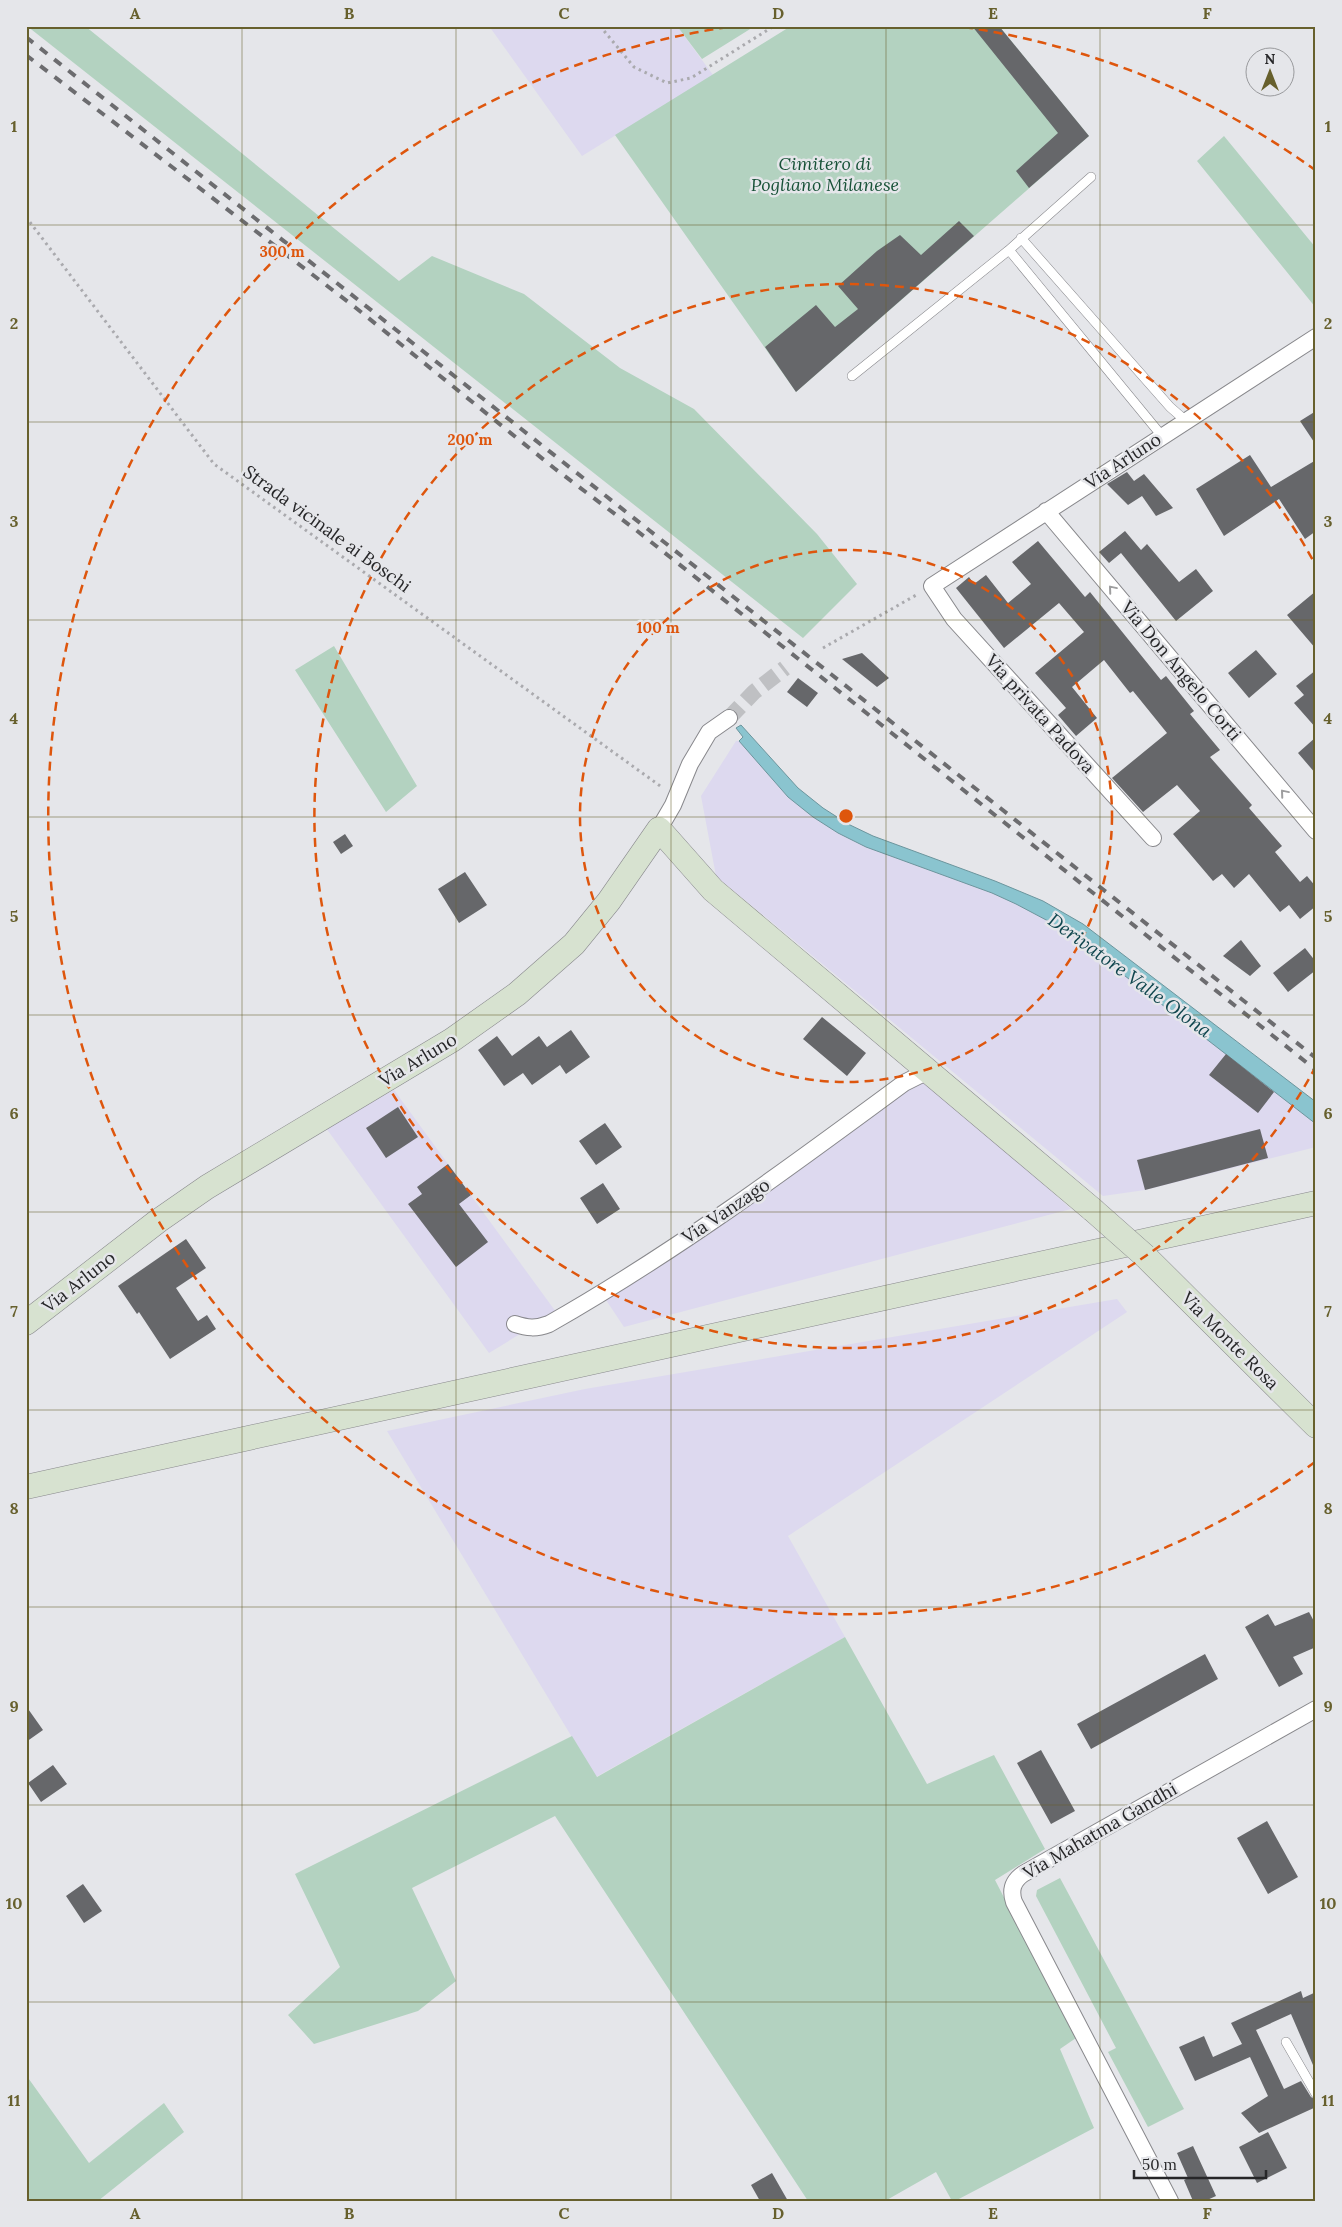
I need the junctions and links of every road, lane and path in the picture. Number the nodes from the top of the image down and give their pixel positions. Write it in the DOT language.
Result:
graph roads {
  1 [pos="600,26"];
  2 [pos="774,26"];
  3 [pos="1091,177"];
  4 [pos="26,216"];
  5 [pos="1021,238"];
  6 [pos="1009,250"];
  7 [pos="1316,337"];
  8 [pos="852,376"];
  9 [pos="1186,421"];
  10 [pos="1162,436"];
  11 [pos="1046,511"];
  12 [pos="932,586"];
  13 [pos="729,718"];
  14 [pos="677,798"];
  15 [pos="658,829"];
  16 [pos="1316,831"];
  17 [pos="1153,838"];
  18 [pos="928,1071"];
  19 [pos="1316,1203"];
  20 [pos="26,1323"];
  21 [pos="515,1324"];
  22 [pos="1314,1423"];
  23 [pos="33,1484"];
  24 [pos="1316,1708"];
  25 [pos="1286,2042"];
  26 [pos="1316,2094"];
  27 [pos="1170,2201"];
  1 -- 2 [label="path"];
  3 -- 5 [label="lane"];
  4 -- 14 [label="path, Strada vicinale ai Boschi"];
  5 -- 6 [label="lane"];
  5 -- 9 [label="lane"];
  6 -- 8 [label="lane"];
  6 -- 10 [label="lane"];
  7 -- 9 [label="street, Via Arluno"];
  9 -- 10 [label="street, Via Arluno"];
  10 -- 11 [label="street, Via Arluno"];
  11 -- 12 [label="street, Via Arluno"];
  16 -- 11 [label="street, Via Don Angelo Corti, one-way"];
  12 -- 17 [label="street, Via privata Padova"];
  13 -- 14 [label="street, Via Arluno"];
  14 -- 15 [label="street, Via Arluno"];
  15 -- 18 [label="street"];
  15 -- 20 [label="street, Via Arluno"];
  18 -- 21 [label="street, Via Vanzago"];
  18 -- 22 [label="street, Via Monte Rosa, bridge"];
  19 -- 23 [label="street"];
  24 -- 27 [label="street, Via Mahatma Gandhi"];
  25 -- 26 [label="lane"];
}
